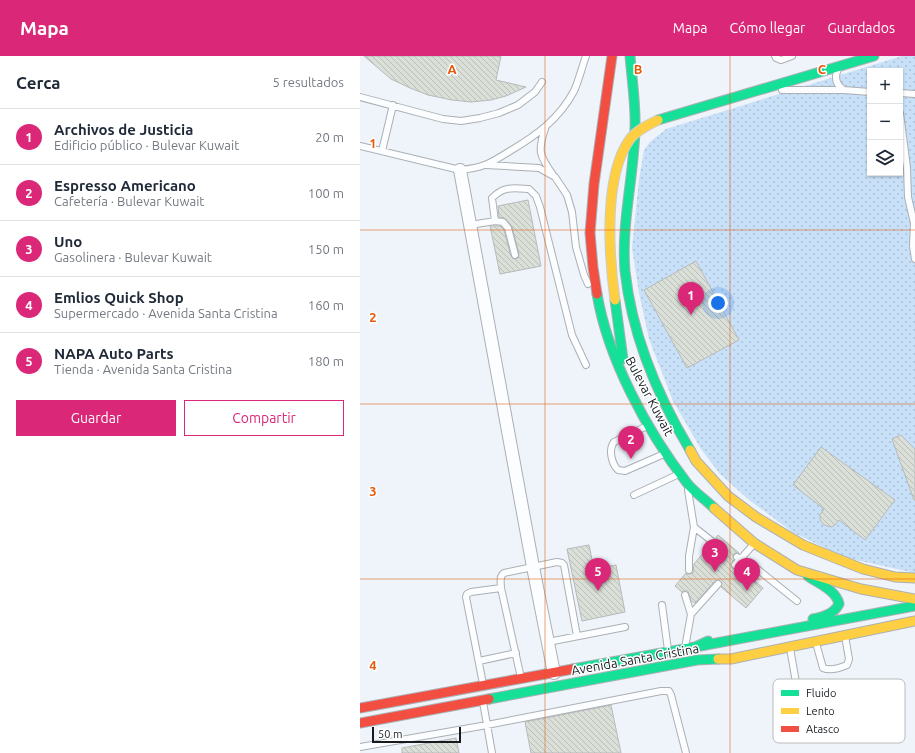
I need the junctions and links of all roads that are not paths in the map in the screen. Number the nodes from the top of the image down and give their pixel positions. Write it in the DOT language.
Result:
graph roads {
  1 [pos="586,56"];
  2 [pos="612,56"];
  3 [pos="630,56"];
  4 [pos="775,56"];
  5 [pos="792,56"];
  6 [pos="874,56"];
  7 [pos="842,65"];
  8 [pos="542,82"];
  9 [pos="758,90"];
  10 [pos="844,90"];
  11 [pos="867,92"];
  12 [pos="903,93"];
  13 [pos="915,94"];
  14 [pos="360,97"];
  15 [pos="393,105"];
  16 [pos="545,127"];
  17 [pos="602,128"];
  18 [pos="635,128"];
  19 [pos="608,136"];
  20 [pos="903,137"];
  21 [pos="618,139"];
  22 [pos="360,146"];
  23 [pos="382,151"];
  24 [pos="486,165"];
  25 [pos="597,169"];
  26 [pos="460,170"];
  27 [pos="632,170"];
  28 [pos="555,177"];
  29 [pos="494,221"];
  30 [pos="470,225"];
  31 [pos="515,255"];
  32 [pos="915,259"];
  33 [pos="600,310"];
  34 [pos="617,311"];
  35 [pos="646,363"];
  36 [pos="586,365"];
  37 [pos="626,382"];
  38 [pos="648,426"];
  39 [pos="666,452"];
  40 [pos="680,473"];
  41 [pos="688,484"];
  42 [pos="634,495"];
  43 [pos="694,527"];
  44 [pos="713,542"];
  45 [pos="754,543"];
  46 [pos="739,558"];
  47 [pos="735,565"];
  48 [pos="533,567"];
  49 [pos="689,570"];
  50 [pos="797,570"];
  51 [pos="915,578"];
  52 [pos="718,584"];
  53 [pos="501,588"];
  54 [pos="685,595"];
  55 [pos="915,599"];
  56 [pos="797,601"];
  57 [pos="662,605"];
  58 [pos="915,606"];
  59 [pos="691,614"];
  60 [pos="915,617"];
  61 [pos="915,621"];
  62 [pos="624,627"];
  63 [pos="577,636"];
  64 [pos="846,636"];
  65 [pos="548,642"];
  66 [pos="816,642"];
  67 [pos="695,647"];
  68 [pos="790,647"];
  69 [pos="685,649"];
  70 [pos="669,652"];
  71 [pos="516,653"];
  72 [pos="697,660"];
  73 [pos="479,661"];
  74 [pos="554,673"];
  75 [pos="522,678"];
  76 [pos="795,679"];
  77 [pos="484,685"];
  78 [pos="483,700"];
  79 [pos="360,708"];
  80 [pos="360,723"];
  81 [pos="487,725"];
  82 [pos="360,747"];
  83 [pos="492,753"];
  84 [pos="686,753"];
  1 -- 16 [label="lane"];
  2 -- 17 [label="main road, Bulevar Kuwait"];
  3 -- 18 [label="main road, Bulevar Kuwait"];
  4 -- 5 [label="lane"];
  6 -- 7 [label="main road"];
  7 -- 9 [label="main road"];
  7 -- 10 [label="lane"];
  8 -- 15 [label="lane"];
  9 -- 10 [label="lane"];
  9 -- 34 [label="main road, bridge"];
  10 -- 11 [label="lane"];
  12 -- 13 [label="lane"];
  14 -- 15 [label="lane"];
  15 -- 23 [label="lane"];
  16 -- 24 [label="lane"];
  16 -- 28 [label="lane"];
  17 -- 19 [label="main road"];
  17 -- 25 [label="main road, Bulevar Kuwait"];
  18 -- 21 [label="main road"];
  18 -- 27 [label="main road, Bulevar Kuwait"];
  20 -- 32 [label="lane"];
  22 -- 23 [label="lane"];
  23 -- 26 [label="lane"];
  24 -- 26 [label="lane"];
  24 -- 28 [label="lane"];
  25 -- 27 [label="main road"];
  25 -- 33 [label="main road, Bulevar Kuwait"];
  26 -- 30 [label="street"];
  27 -- 35 [label="main road, Bulevar Kuwait"];
  28 -- 33 [label="lane"];
  29 -- 30 [label="lane"];
  29 -- 31 [label="lane"];
  29 -- 36 [label="lane"];
  30 -- 48 [label="street"];
  33 -- 37 [label="main road, Bulevar Kuwait"];
  34 -- 35 [label="main road"];
  34 -- 37 [label="main road"];
  35 -- 51 [label="main road, Bulevar Kuwait"];
  37 -- 38 [label="main road, Bulevar Kuwait"];
  38 -- 39 [label="main road, Bulevar Kuwait"];
  38 -- 39 [label="lane"];
  39 -- 40 [label="main road, Bulevar Kuwait"];
  40 -- 41 [label="main road, Bulevar Kuwait"];
  40 -- 42 [label="lane"];
  41 -- 43 [label="lane"];
  41 -- 45 [label="main road, Bulevar Kuwait"];
  43 -- 44 [label="lane"];
  43 -- 49 [label="lane"];
  45 -- 46 [label="lane"];
  45 -- 50 [label="main road, Bulevar Kuwait"];
  46 -- 47 [label="lane"];
  46 -- 56 [label="lane"];
  48 -- 53 [label="lane"];
  48 -- 63 [label="lane"];
  48 -- 65 [label="street"];
  50 -- 55 [label="main road, Bulevar Kuwait"];
  50 -- 67 [label="main road, Avenida Santa Cristina"];
  52 -- 59 [label="lane"];
  53 -- 71 [label="lane"];
  53 -- 73 [label="lane"];
  54 -- 59 [label="lane"];
  57 -- 70 [label="lane"];
  58 -- 67 [label="main road"];
  59 -- 69 [label="lane"];
  60 -- 72 [label="main road"];
  61 -- 64 [label="main road, Avenida Santa Cristina"];
  62 -- 63 [label="lane"];
  63 -- 65 [label="lane"];
  64 -- 66 [label="main road, Avenida Santa Cristina"];
  64 -- 66 [label="lane"];
  65 -- 74 [label="street"];
  66 -- 68 [label="main road, Avenida Santa Cristina"];
  67 -- 69 [label="main road, Avenida Santa Cristina"];
  68 -- 72 [label="main road, Avenida Santa Cristina"];
  68 -- 76 [label="lane"];
  69 -- 70 [label="main road, Avenida Santa Cristina"];
  70 -- 74 [label="main road, Avenida Santa Cristina"];
  71 -- 73 [label="lane"];
  71 -- 75 [label="lane"];
  72 -- 78 [label="main road, Avenida Santa Cristina"];
  73 -- 77 [label="lane"];
  74 -- 75 [label="main road, Avenida Santa Cristina"];
  75 -- 77 [label="main road, Avenida Santa Cristina"];
  77 -- 79 [label="main road, Avenida Santa Cristina"];
  78 -- 80 [label="main road, Avenida Santa Cristina"];
  78 -- 81 [label="lane"];
  81 -- 82 [label="lane"];
  81 -- 83 [label="lane"];
  81 -- 84 [label="lane"];
}
